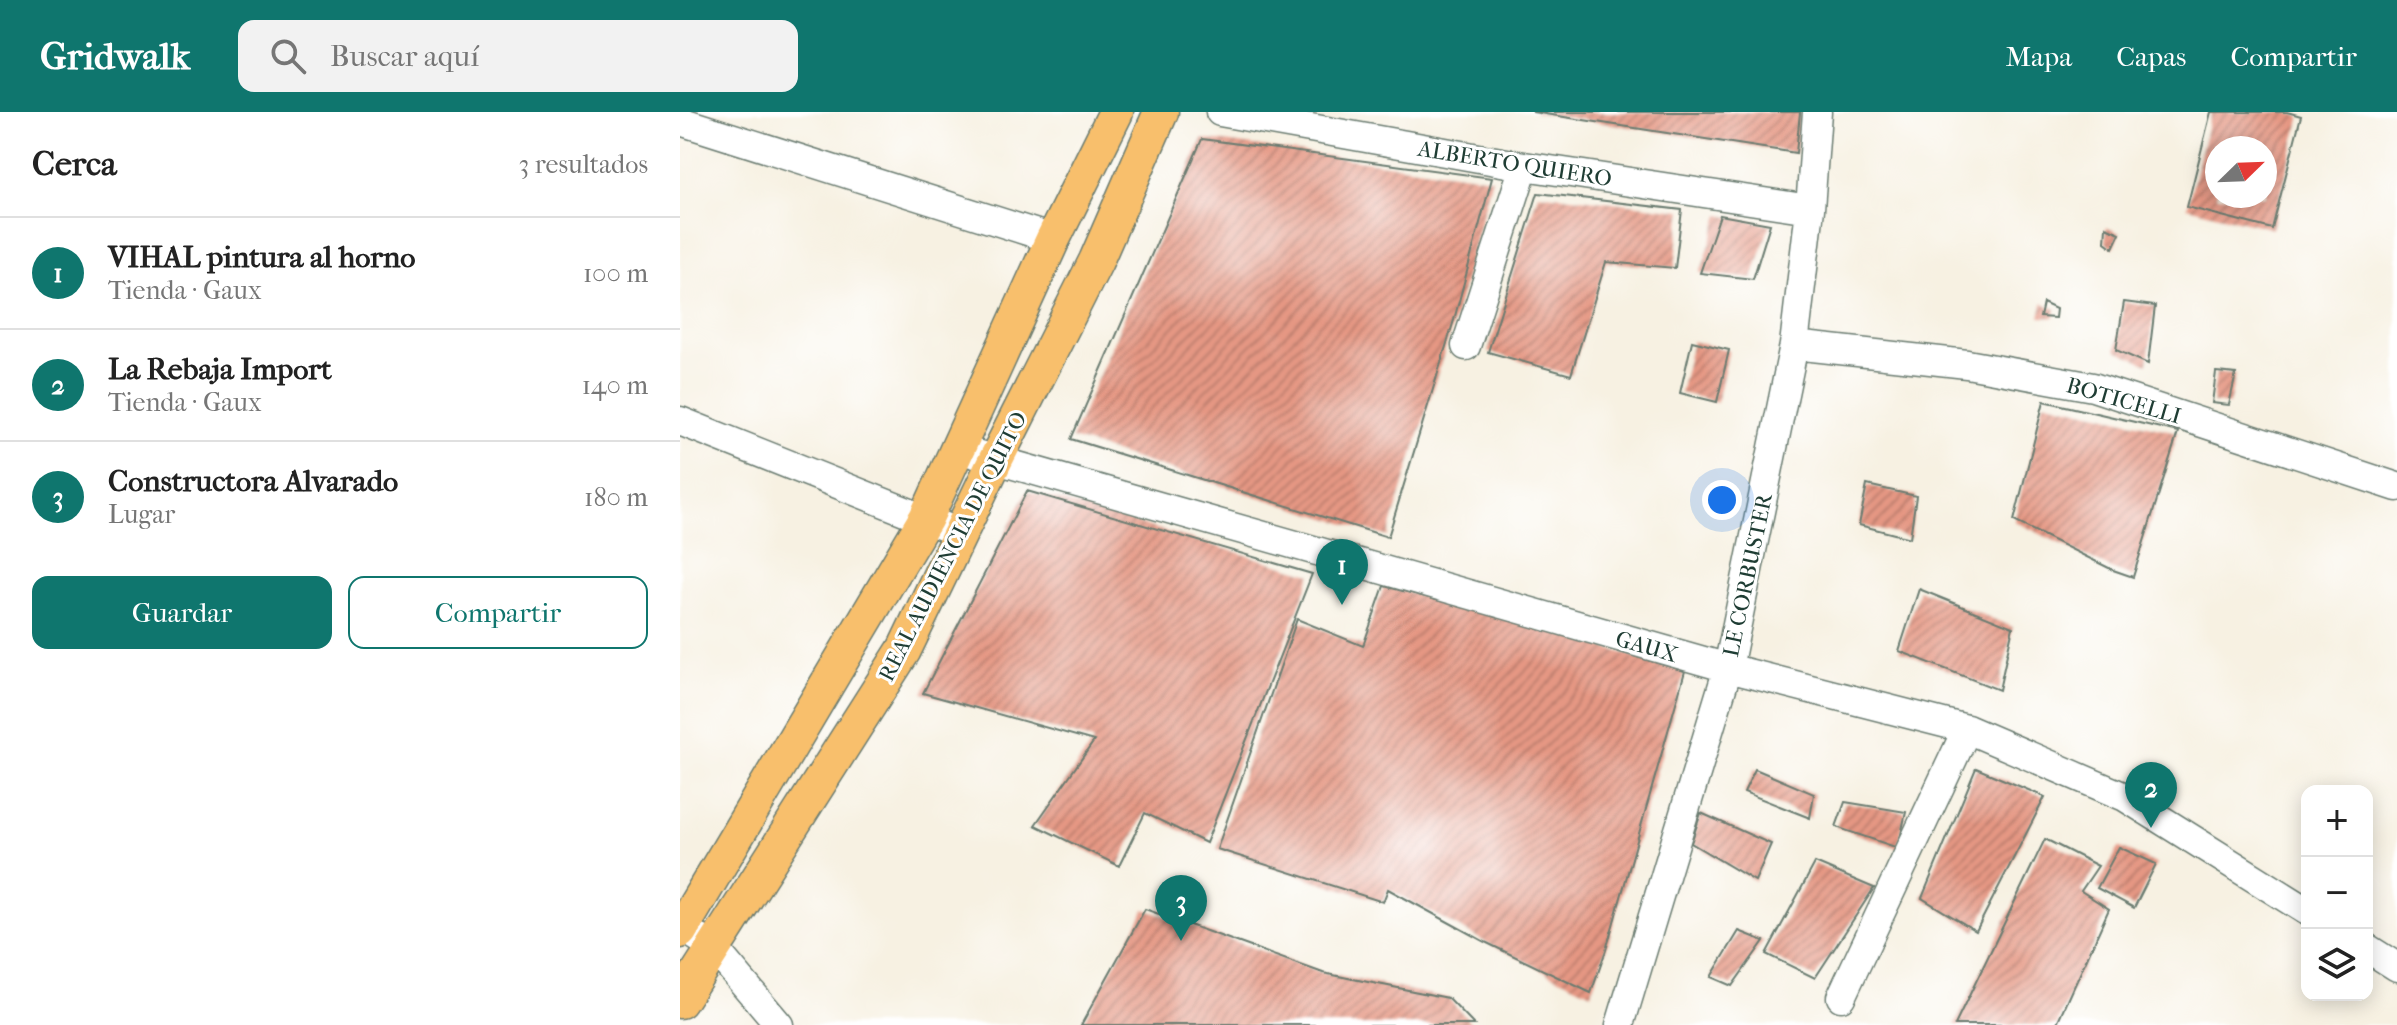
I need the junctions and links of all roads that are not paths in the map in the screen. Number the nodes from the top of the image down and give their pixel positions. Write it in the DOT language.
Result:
graph roads {
  1 [pos="1116,112"];
  2 [pos="1161,112"];
  3 [pos="1220,112"];
  4 [pos="1817,112"];
  5 [pos="680,121"];
  6 [pos="1524,166"];
  7 [pos="1810,209"];
  8 [pos="1053,239"];
  9 [pos="1794,345"];
  10 [pos="1466,346"];
  11 [pos="680,421"];
  12 [pos="958,449"];
  13 [pos="995,461"];
  14 [pos="2397,487"];
  15 [pos="926,518"];
  16 [pos="960,533"];
  17 [pos="1728,668"];
  18 [pos="1967,729"];
  19 [pos="2301,907"];
  20 [pos="681,928"];
  21 [pos="713,947"];
  22 [pos="2373,952"];
  23 [pos="2397,967"];
  24 [pos="1841,997"];
  25 [pos="680,1001"];
  26 [pos="779,1025"];
  27 [pos="1620,1025"];
  1 -- 8 [label="main road, REAL AUDIENCIA DE QUITO"];
  2 -- 13 [label="main road, REAL AUDIENCIA DE QUITO"];
  3 -- 6 [label="street, ALBERTO QUIERO"];
  4 -- 7 [label="street, LE CORBUSTER"];
  5 -- 8 [label="street"];
  6 -- 7 [label="street, ALBERTO QUIERO"];
  6 -- 10 [label="street"];
  7 -- 9 [label="street, LE CORBUSTER"];
  8 -- 12 [label="main road, REAL AUDIENCIA DE QUITO"];
  9 -- 14 [label="street, BOTICELLI"];
  9 -- 17 [label="street, LE CORBUSTER"];
  11 -- 15 [label="street"];
  12 -- 13 [label="street, GAUX"];
  12 -- 15 [label="main road, REAL AUDIENCIA DE QUITO"];
  13 -- 16 [label="main road, REAL AUDIENCIA DE QUITO"];
  13 -- 17 [label="street, GAUX"];
  15 -- 16 [label="street"];
  15 -- 20 [label="main road, REAL AUDIENCIA DE QUITO"];
  16 -- 21 [label="main road, REAL AUDIENCIA DE QUITO"];
  17 -- 18 [label="street, GAUX"];
  17 -- 27 [label="street, LE CORBUSTER"];
  18 -- 19 [label="street, GAUX"];
  18 -- 24 [label="street"];
  20 -- 21 [label="street"];
  21 -- 25 [label="main road, REAL AUDIENCIA DE QUITO"];
  21 -- 26 [label="street"];
  22 -- 23 [label="street"];
}
